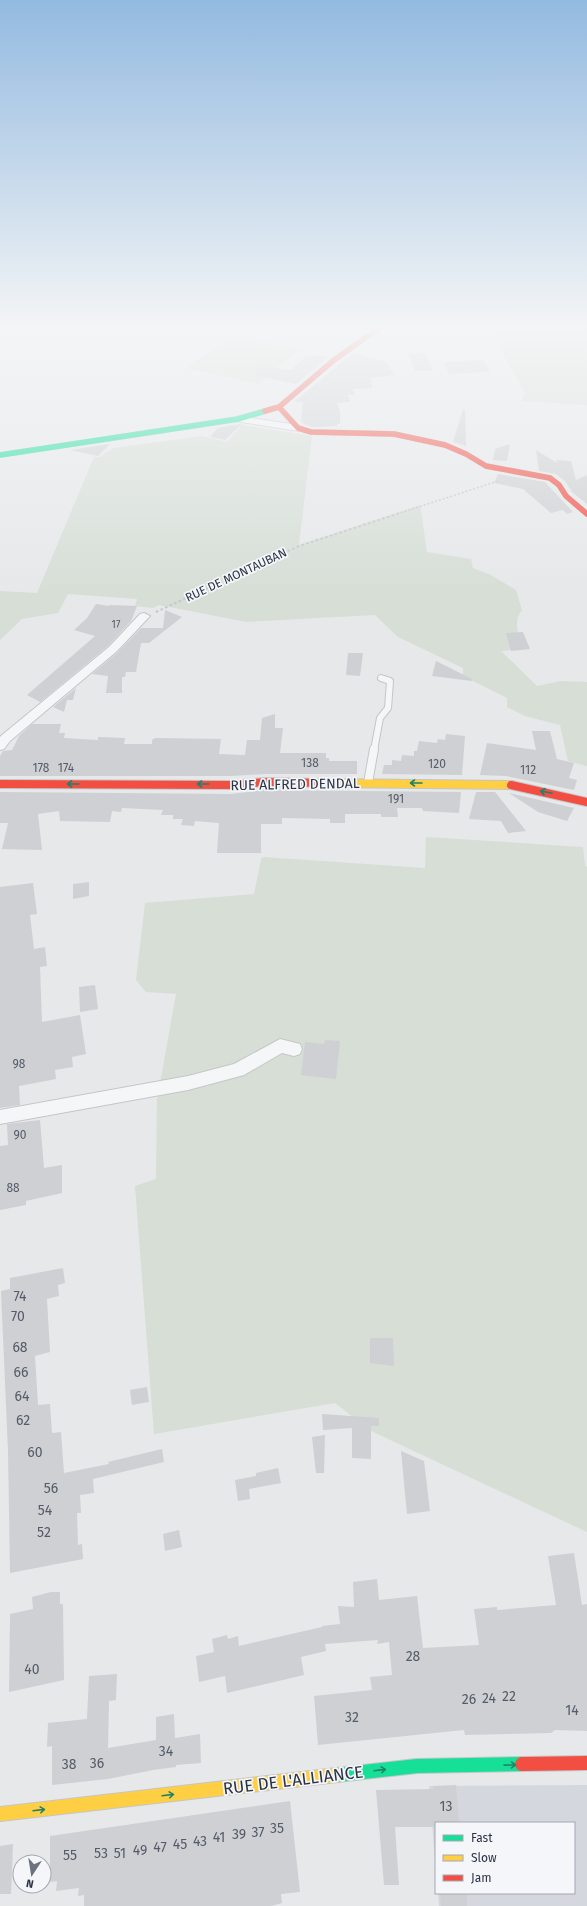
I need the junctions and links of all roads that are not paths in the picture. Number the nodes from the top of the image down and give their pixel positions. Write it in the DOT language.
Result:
graph roads {
  1 [pos="245,417"];
  2 [pos="288,417"];
  3 [pos="238,419"];
  4 [pos="298,428"];
  5 [pos="0,454"];
  6 [pos="587,514"];
  7 [pos="144,616"];
  8 [pos="381,678"];
  9 [pos="0,746"];
  10 [pos="368,783"];
  11 [pos="0,784"];
  12 [pos="587,802"];
  13 [pos="294,1049"];
  14 [pos="0,1118"];
  15 [pos="587,1764"];
  16 [pos="0,1814"];
  1 -- 3 [label="street"];
  2 -- 4 [label="street"];
  3 -- 4 [label="street"];
  3 -- 5 [label="street"];
  4 -- 6 [label="street"];
  7 -- 9 [label="street"];
  8 -- 10 [label="lane"];
  10 -- 11 [label="street, RUE ALFRED DENDAL, one-way"];
  12 -- 10 [label="street, RUE ALFRED DENDAL, one-way"];
  13 -- 14 [label="street"];
  16 -- 15 [label="street, RUE DE L'ALLIANCE, one-way"];
}
